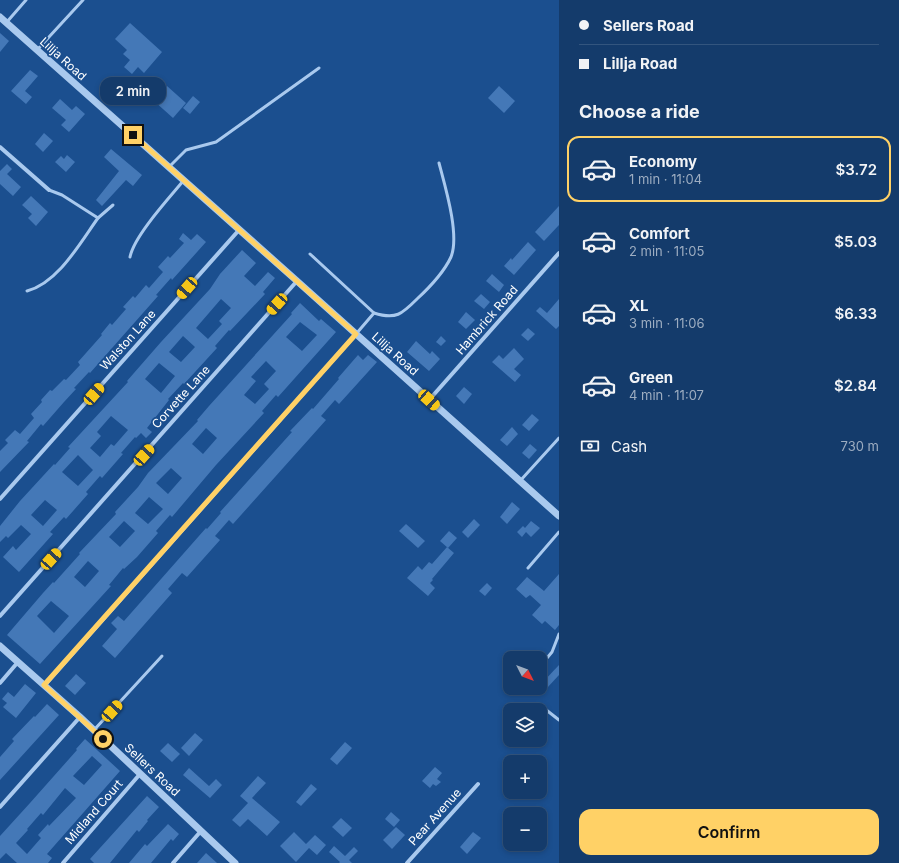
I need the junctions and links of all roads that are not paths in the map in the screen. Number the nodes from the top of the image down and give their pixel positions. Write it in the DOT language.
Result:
graph roads {
  1 [pos="26,0"];
  2 [pos="83,0"];
  3 [pos="0,17"];
  4 [pos="6,23"];
  5 [pos="37,50"];
  6 [pos="320,68"];
  7 [pos="0,148"];
  8 [pos="439,164"];
  9 [pos="168,167"];
  10 [pos="184,180"];
  11 [pos="49,190"];
  12 [pos="113,205"];
  13 [pos="98,218"];
  14 [pos="239,230"];
  15 [pos="559,253"];
  16 [pos="310,254"];
  17 [pos="130,257"];
  18 [pos="298,281"];
  19 [pos="27,291"];
  20 [pos="374,313"];
  21 [pos="356,334"];
  22 [pos="429,400"];
  23 [pos="559,438"];
  24 [pos="520,481"];
  25 [pos="0,499"];
  26 [pos="559,516"];
  27 [pos="559,532"];
  28 [pos="528,568"];
  29 [pos="0,616"];
  30 [pos="559,634"];
  31 [pos="0,646"];
  32 [pos="162,656"];
  33 [pos="547,658"];
  34 [pos="18,662"];
  35 [pos="0,683"];
  36 [pos="44,685"];
  37 [pos="547,711"];
  38 [pos="80,717"];
  39 [pos="559,720"];
  40 [pos="94,730"];
  41 [pos="140,774"];
  42 [pos="478,784"];
  43 [pos="0,807"];
  44 [pos="201,831"];
  45 [pos="63,863"];
  46 [pos="173,863"];
  47 [pos="235,863"];
  48 [pos="407,863"];
  1 -- 4 [label="lane"];
  2 -- 5 [label="lane"];
  3 -- 4 [label="street, Lillja Road"];
  4 -- 5 [label="street, Lillja Road"];
  5 -- 9 [label="street, Lillja Road"];
  6 -- 9 [label="lane"];
  7 -- 11 [label="street"];
  8 -- 20 [label="lane"];
  9 -- 10 [label="street, Lillja Road"];
  10 -- 14 [label="street, Lillja Road"];
  10 -- 17 [label="lane"];
  11 -- 13 [label="lane"];
  12 -- 13 [label="lane"];
  13 -- 19 [label="lane"];
  14 -- 18 [label="street, Lillja Road"];
  14 -- 25 [label="street, Walston Lane"];
  15 -- 22 [label="street, Hambrick Road"];
  16 -- 20 [label="lane"];
  18 -- 21 [label="street, Lillja Road"];
  18 -- 29 [label="street, Corvette Lane"];
  20 -- 21 [label="lane"];
  21 -- 22 [label="street, Lillja Road"];
  21 -- 36 [label="street"];
  22 -- 24 [label="street, Lillja Road"];
  23 -- 24 [label="lane"];
  24 -- 26 [label="street, Lillja Road"];
  27 -- 28 [label="lane"];
  30 -- 33 [label="lane"];
  31 -- 34 [label="street, Sellers Road"];
  32 -- 40 [label="lane"];
  34 -- 35 [label="street"];
  34 -- 36 [label="street, Sellers Road"];
  36 -- 38 [label="street, Sellers Road"];
  37 -- 39 [label="lane"];
  38 -- 40 [label="street, Sellers Road"];
  38 -- 43 [label="street"];
  40 -- 41 [label="street, Sellers Road"];
  41 -- 44 [label="street, Sellers Road"];
  41 -- 45 [label="street, Midland Court"];
  42 -- 48 [label="street, Pear Avenue"];
  44 -- 46 [label="street"];
  44 -- 47 [label="street, Sellers Road"];
}
